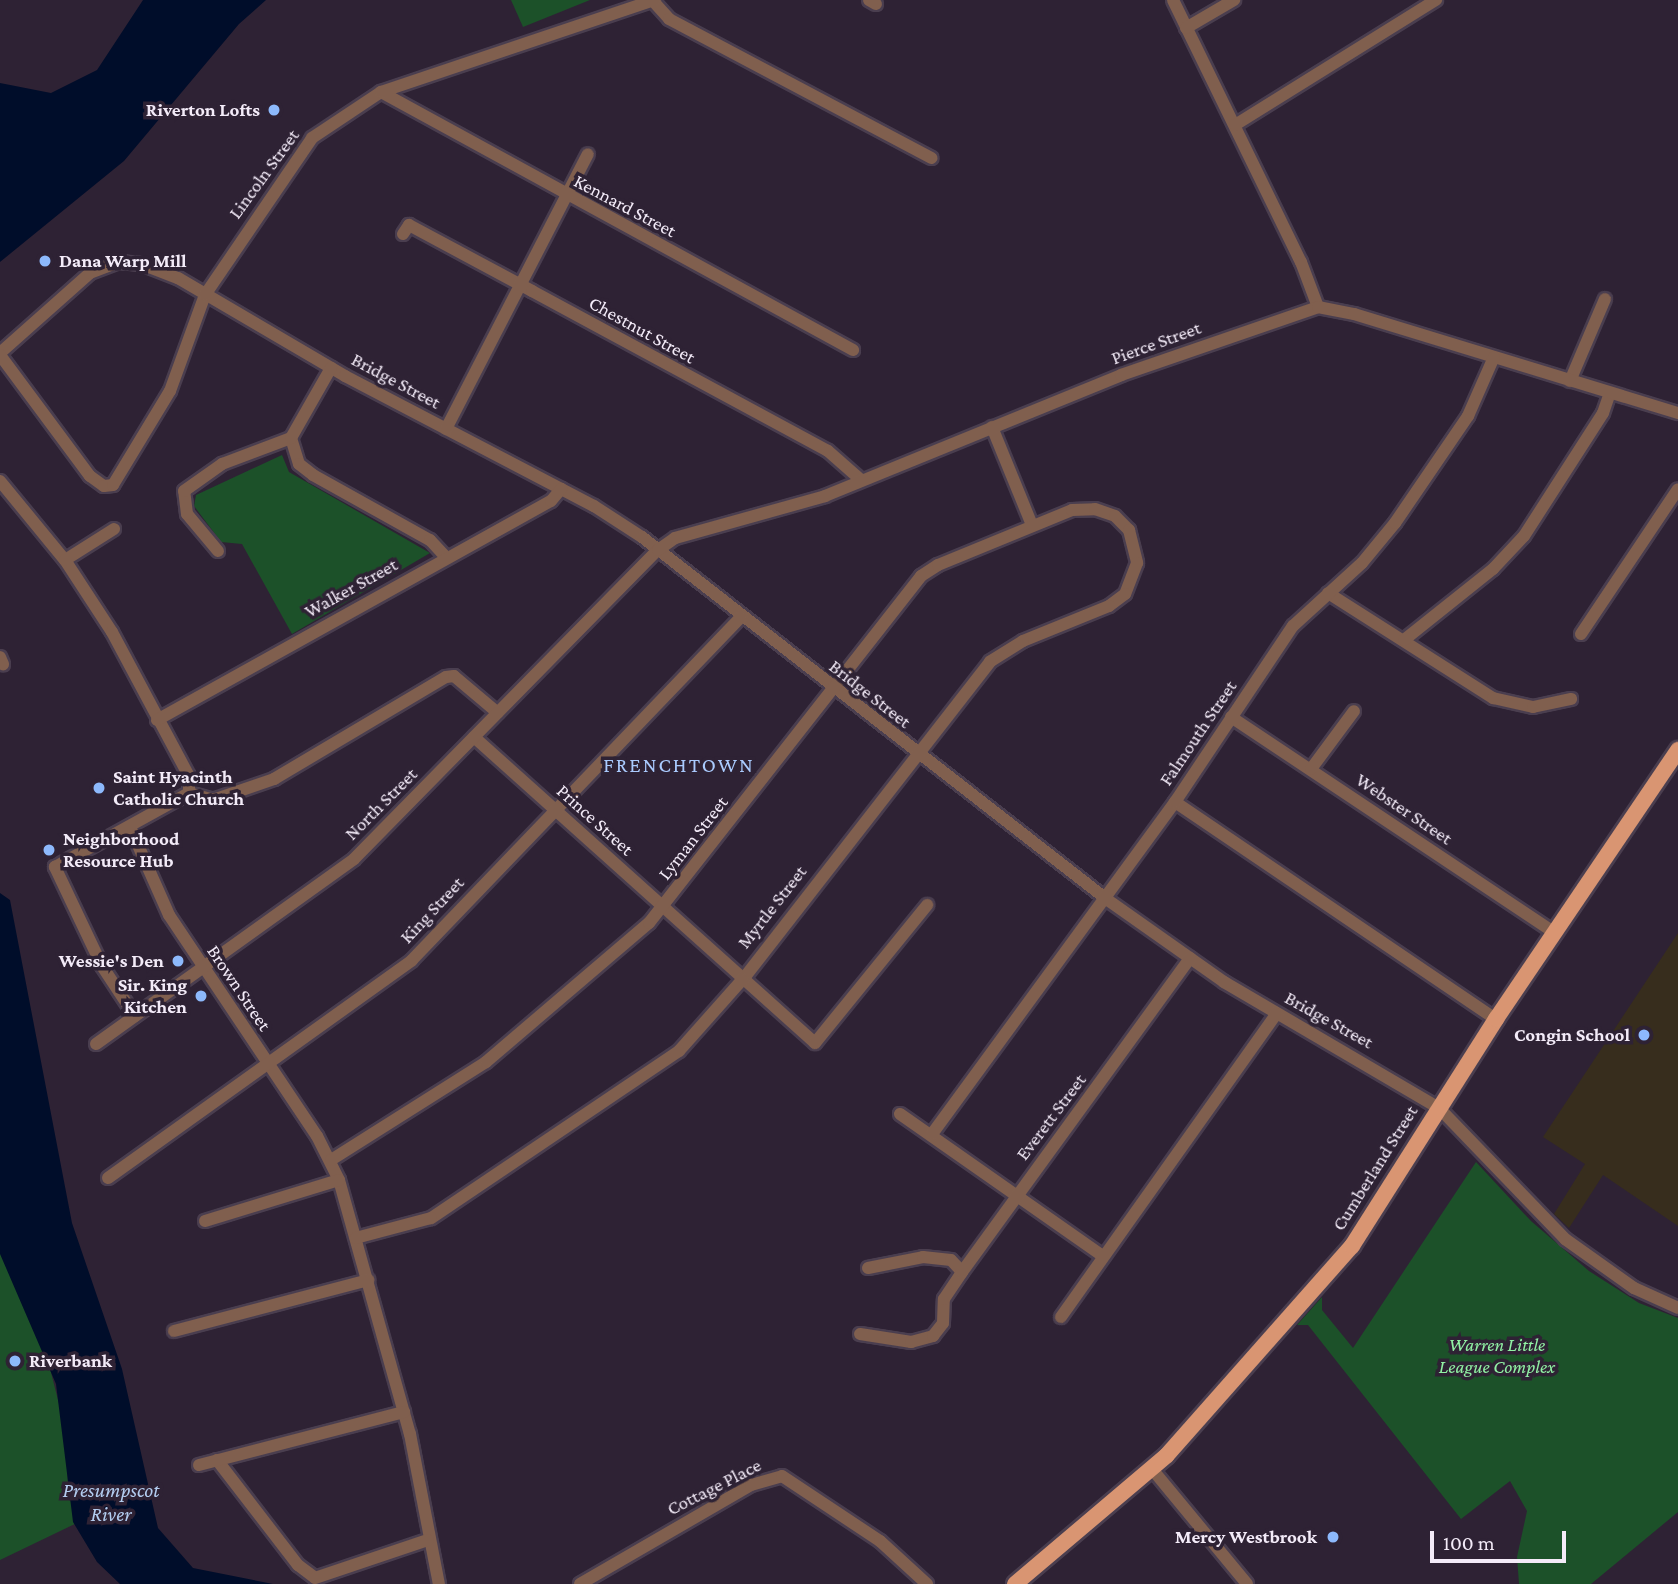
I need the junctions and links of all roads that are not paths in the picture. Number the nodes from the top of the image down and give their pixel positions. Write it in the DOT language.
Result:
graph roads {
  1 [pos="654,0"];
  2 [pos="1173,0"];
  3 [pos="1234,0"];
  4 [pos="1436,0"];
  5 [pos="1186,28"];
  6 [pos="381,92"];
  7 [pos="1235,125"];
  8 [pos="588,154"];
  9 [pos="932,158"];
  10 [pos="565,195"];
  11 [pos="403,234"];
  12 [pos="518,285"];
  13 [pos="205,295"];
  14 [pos="1605,299"];
  15 [pos="1318,307"];
  16 [pos="853,350"];
  17 [pos="0,354"];
  18 [pos="1494,357"];
  19 [pos="331,368"];
  20 [pos="1570,381"];
  21 [pos="1610,393"];
  22 [pos="1678,413"];
  23 [pos="992,427"];
  24 [pos="446,429"];
  25 [pos="291,438"];
  26 [pos="0,481"];
  27 [pos="861,481"];
  28 [pos="561,489"];
  29 [pos="1677,493"];
  30 [pos="1032,525"];
  31 [pos="114,529"];
  32 [pos="1129,530"];
  33 [pos="658,550"];
  34 [pos="218,551"];
  35 [pos="446,557"];
  36 [pos="65,561"];
  37 [pos="1328,593"];
  38 [pos="741,617"];
  39 [pos="1581,634"];
  40 [pos="1404,640"];
  41 [pos="834,689"];
  42 [pos="1571,699"];
  43 [pos="1354,711"];
  44 [pos="498,713"];
  45 [pos="1231,717"];
  46 [pos="157,720"];
  47 [pos="474,737"];
  48 [pos="1678,750"];
  49 [pos="915,754"];
  50 [pos="1311,769"];
  51 [pos="189,793"];
  52 [pos="1175,802"];
  53 [pos="554,809"];
  54 [pos="130,827"];
  55 [pos="1105,898"];
  56 [pos="927,905"];
  57 [pos="663,909"];
  58 [pos="1555,933"];
  59 [pos="1190,958"];
  60 [pos="202,970"];
  61 [pos="741,980"];
  62 [pos="1276,1014"];
  63 [pos="135,1016"];
  64 [pos="1496,1018"];
  65 [pos="96,1044"];
  66 [pos="268,1065"];
  67 [pos="1439,1108"];
  68 [pos="900,1114"];
  69 [pos="932,1134"];
  70 [pos="331,1160"];
  71 [pos="108,1178"];
  72 [pos="339,1180"];
  73 [pos="1018,1195"];
  74 [pos="205,1221"];
  75 [pos="356,1238"];
  76 [pos="1101,1255"];
  77 [pos="868,1268"];
  78 [pos="962,1272"];
  79 [pos="368,1280"];
  80 [pos="1678,1308"];
  81 [pos="1061,1317"];
  82 [pos="174,1331"];
  83 [pos="860,1334"];
  84 [pos="404,1412"];
  85 [pos="217,1460"];
  86 [pos="199,1465"];
  87 [pos="1152,1469"];
  88 [pos="428,1540"];
  89 [pos="439,1584"];
  90 [pos="580,1584"];
  91 [pos="927,1584"];
  92 [pos="1014,1584"];
  93 [pos="1247,1584"];
  1 -- 6 [label="street, Lincoln Street"];
  1 -- 9 [label="street"];
  2 -- 5 [label="street"];
  3 -- 5 [label="street"];
  4 -- 7 [label="street"];
  5 -- 7 [label="street"];
  6 -- 10 [label="street, Kennard Street"];
  6 -- 13 [label="street, Lincoln Street"];
  7 -- 15 [label="street"];
  8 -- 10 [label="street"];
  10 -- 12 [label="street"];
  10 -- 16 [label="street, Kennard Street"];
  11 -- 12 [label="street, Chestnut Street"];
  12 -- 24 [label="street"];
  12 -- 27 [label="street, Chestnut Street"];
  13 -- 17 [label="street, Bridge Street"];
  13 -- 17 [label="street, Lincoln Street"];
  13 -- 19 [label="street, Bridge Street"];
  14 -- 20 [label="street"];
  15 -- 18 [label="street"];
  15 -- 23 [label="street, Pierce Street"];
  18 -- 20 [label="street"];
  18 -- 37 [label="street, Falmouth Street"];
  19 -- 24 [label="street, Bridge Street"];
  19 -- 25 [label="street"];
  20 -- 21 [label="street"];
  21 -- 22 [label="street"];
  21 -- 40 [label="street"];
  23 -- 27 [label="street, Pierce Street"];
  23 -- 30 [label="street"];
  24 -- 28 [label="street, Bridge Street"];
  25 -- 34 [label="street"];
  25 -- 35 [label="street"];
  26 -- 36 [label="street"];
  27 -- 33 [label="street, Pierce Street"];
  28 -- 33 [label="street, Bridge Street"];
  28 -- 35 [label="street, Walker Street"];
  29 -- 39 [label="street"];
  30 -- 32 [label="street, Lyman Street"];
  30 -- 41 [label="street, Lyman Street"];
  31 -- 36 [label="street"];
  32 -- 49 [label="street, Myrtle Street"];
  33 -- 38 [label="street, Bridge Street"];
  33 -- 44 [label="street, North Street"];
  35 -- 46 [label="street, Walker Street"];
  36 -- 46 [label="street"];
  37 -- 40 [label="street"];
  37 -- 45 [label="street, Falmouth Street"];
  38 -- 41 [label="street, Bridge Street"];
  38 -- 53 [label="street, King Street"];
  40 -- 42 [label="street"];
  41 -- 49 [label="street, Bridge Street"];
  41 -- 57 [label="street, Lyman Street"];
  43 -- 50 [label="street"];
  44 -- 47 [label="street, North Street"];
  44 -- 51 [label="street"];
  45 -- 50 [label="street, Webster Street"];
  45 -- 52 [label="street, Falmouth Street"];
  46 -- 51 [label="street"];
  47 -- 53 [label="street, Prince Street"];
  47 -- 60 [label="street, North Street"];
  48 -- 58 [label="main road, Cumberland Street"];
  49 -- 55 [label="street, Bridge Street"];
  49 -- 61 [label="street, Myrtle Street"];
  50 -- 58 [label="street, Webster Street"];
  51 -- 54 [label="street"];
  52 -- 55 [label="street, Falmouth Street"];
  52 -- 64 [label="street"];
  53 -- 57 [label="street, Prince Street"];
  53 -- 66 [label="street, King Street"];
  54 -- 60 [label="street, Brown Street"];
  54 -- 63 [label="street"];
  55 -- 59 [label="street, Bridge Street"];
  55 -- 69 [label="street, Falmouth Street"];
  56 -- 61 [label="street, Prince Street"];
  57 -- 61 [label="street, Prince Street"];
  57 -- 70 [label="street, Lyman Street"];
  58 -- 64 [label="main road, Cumberland Street"];
  59 -- 62 [label="street, Bridge Street"];
  59 -- 73 [label="street, Everett Street"];
  60 -- 63 [label="street, North Street"];
  60 -- 66 [label="street, Brown Street"];
  61 -- 75 [label="street, Myrtle Street"];
  62 -- 67 [label="street, Bridge Street"];
  62 -- 76 [label="street"];
  63 -- 65 [label="street, North Street"];
  64 -- 67 [label="main road, Cumberland Street"];
  66 -- 70 [label="street, Brown Street"];
  66 -- 71 [label="street, King Street"];
  67 -- 80 [label="street, Bridge Street"];
  67 -- 87 [label="main road, Cumberland Street"];
  68 -- 69 [label="street"];
  69 -- 73 [label="street"];
  70 -- 72 [label="street, Brown Street"];
  72 -- 74 [label="street"];
  72 -- 75 [label="street, Brown Street"];
  73 -- 76 [label="street"];
  73 -- 78 [label="street, Everett Street"];
  75 -- 79 [label="street, Brown Street"];
  76 -- 81 [label="street"];
  77 -- 78 [label="street"];
  78 -- 83 [label="street, Everett Street"];
  79 -- 82 [label="street"];
  79 -- 84 [label="street, Brown Street"];
  84 -- 85 [label="street"];
  84 -- 88 [label="street, Brown Street"];
  85 -- 86 [label="street"];
  85 -- 88 [label="street"];
  87 -- 92 [label="main road, Cumberland Street"];
  87 -- 93 [label="street"];
  88 -- 89 [label="street, Brown Street"];
  90 -- 91 [label="street, Cottage Place"];
}
